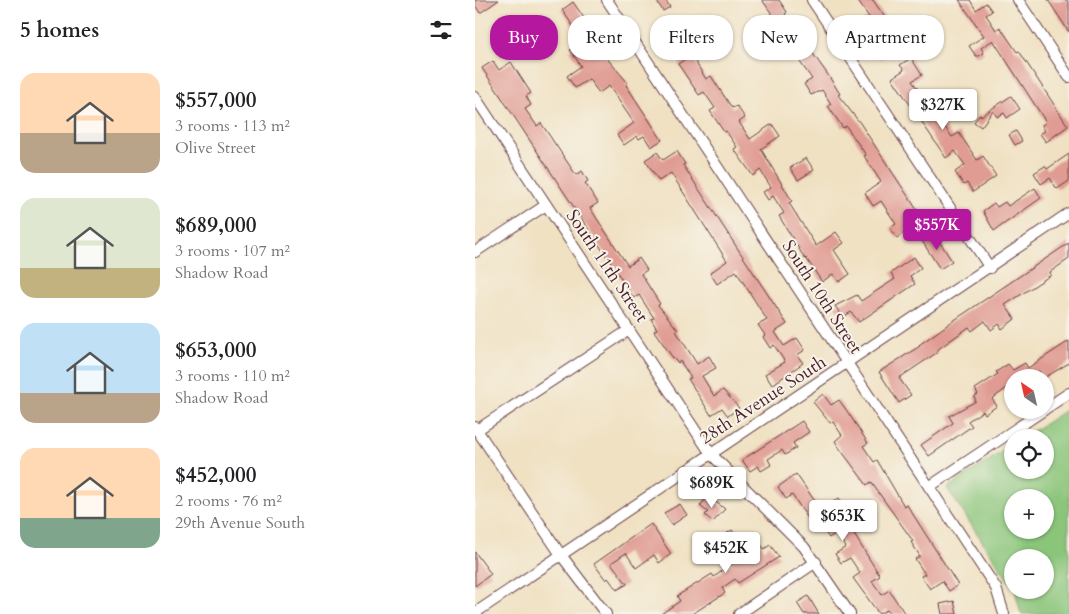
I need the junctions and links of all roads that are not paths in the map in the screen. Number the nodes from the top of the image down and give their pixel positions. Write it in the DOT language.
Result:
graph roads {
  1 [pos="607,0"];
  2 [pos="813,0"];
  3 [pos="1018,0"];
  4 [pos="1069,77"];
  5 [pos="475,97"];
  6 [pos="546,205"];
  7 [pos="1069,213"];
  8 [pos="475,252"];
  9 [pos="990,268"];
  10 [pos="629,330"];
  11 [pos="847,364"];
  12 [pos="1069,393"];
  13 [pos="1054,403"];
  14 [pos="1031,419"];
  15 [pos="476,429"];
  16 [pos="711,454"];
  17 [pos="929,487"];
  18 [pos="561,555"];
  19 [pos="817,562"];
  20 [pos="475,613"];
  21 [pos="606,614"];
  22 [pos="739,614"];
  23 [pos="850,614"];
  24 [pos="1004,614"];
  1 -- 11 [label="street, South 10th Street"];
  2 -- 9 [label="street"];
  3 -- 4 [label="street"];
  5 -- 6 [label="street, South 11th Street"];
  6 -- 8 [label="street"];
  6 -- 10 [label="street, South 11th Street"];
  7 -- 9 [label="street, 28th Avenue South"];
  9 -- 11 [label="street, 28th Avenue South"];
  10 -- 15 [label="street"];
  10 -- 16 [label="street, South 11th Street"];
  11 -- 16 [label="street, 28th Avenue South"];
  11 -- 17 [label="street, South 10th Street"];
  12 -- 13 [label="street"];
  14 -- 17 [label="street"];
  15 -- 18 [label="street"];
  16 -- 18 [label="street, 28th Avenue South"];
  16 -- 19 [label="street, South 11th Street"];
  17 -- 24 [label="street, South 10th Street"];
  18 -- 20 [label="street, 28th Avenue South"];
  18 -- 21 [label="street"];
  19 -- 22 [label="street"];
  19 -- 23 [label="street, South 11th Street"];
}
